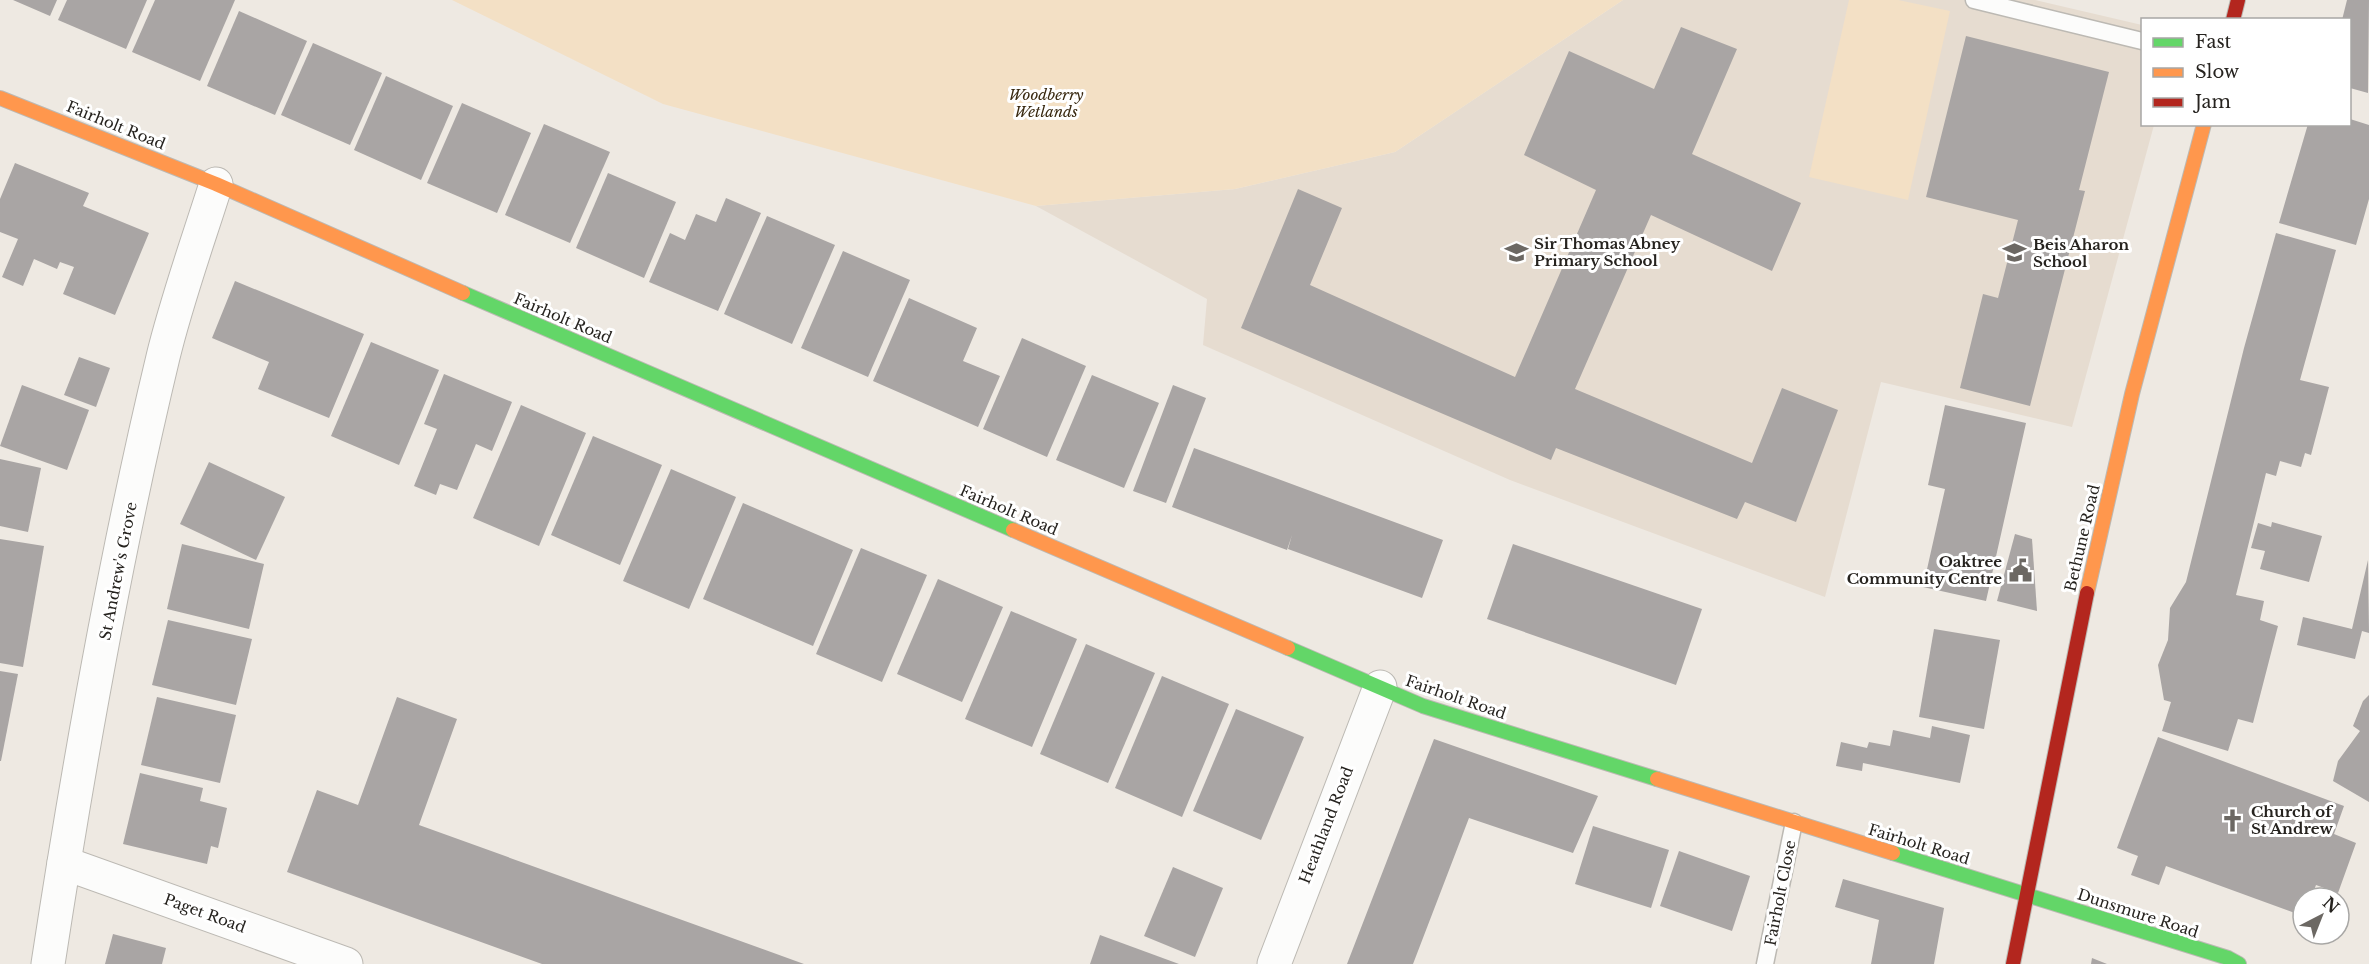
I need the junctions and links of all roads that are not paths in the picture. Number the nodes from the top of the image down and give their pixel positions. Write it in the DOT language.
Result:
graph roads {
  1 [pos="1974,0"];
  2 [pos="2238,0"];
  3 [pos="2234,18"];
  4 [pos="2141,41"];
  5 [pos="0,98"];
  6 [pos="2203,126"];
  7 [pos="216,184"];
  8 [pos="1380,687"];
  9 [pos="1794,822"];
  10 [pos="64,863"];
  11 [pos="2026,894"];
  12 [pos="48,964"];
  13 [pos="346,964"];
  14 [pos="1274,964"];
  15 [pos="1766,964"];
  16 [pos="2013,964"];
  17 [pos="2239,964"];
  1 -- 4 [label="lane"];
  2 -- 3 [label="street"];
  5 -- 7 [label="street, Fairholt Road"];
  6 -- 11 [label="street, Bethune Road"];
  7 -- 8 [label="street, Fairholt Road"];
  7 -- 10 [label="street, St Andrew's Grove"];
  8 -- 9 [label="street, Fairholt Road"];
  8 -- 14 [label="street, Heathland Road"];
  9 -- 11 [label="street, Fairholt Road"];
  9 -- 15 [label="lane, Fairholt Close"];
  10 -- 12 [label="street, St Andrew's Grove"];
  10 -- 13 [label="street, Paget Road"];
  11 -- 16 [label="street, Bethune Road"];
  11 -- 17 [label="street, Dunsmure Road"];
}
